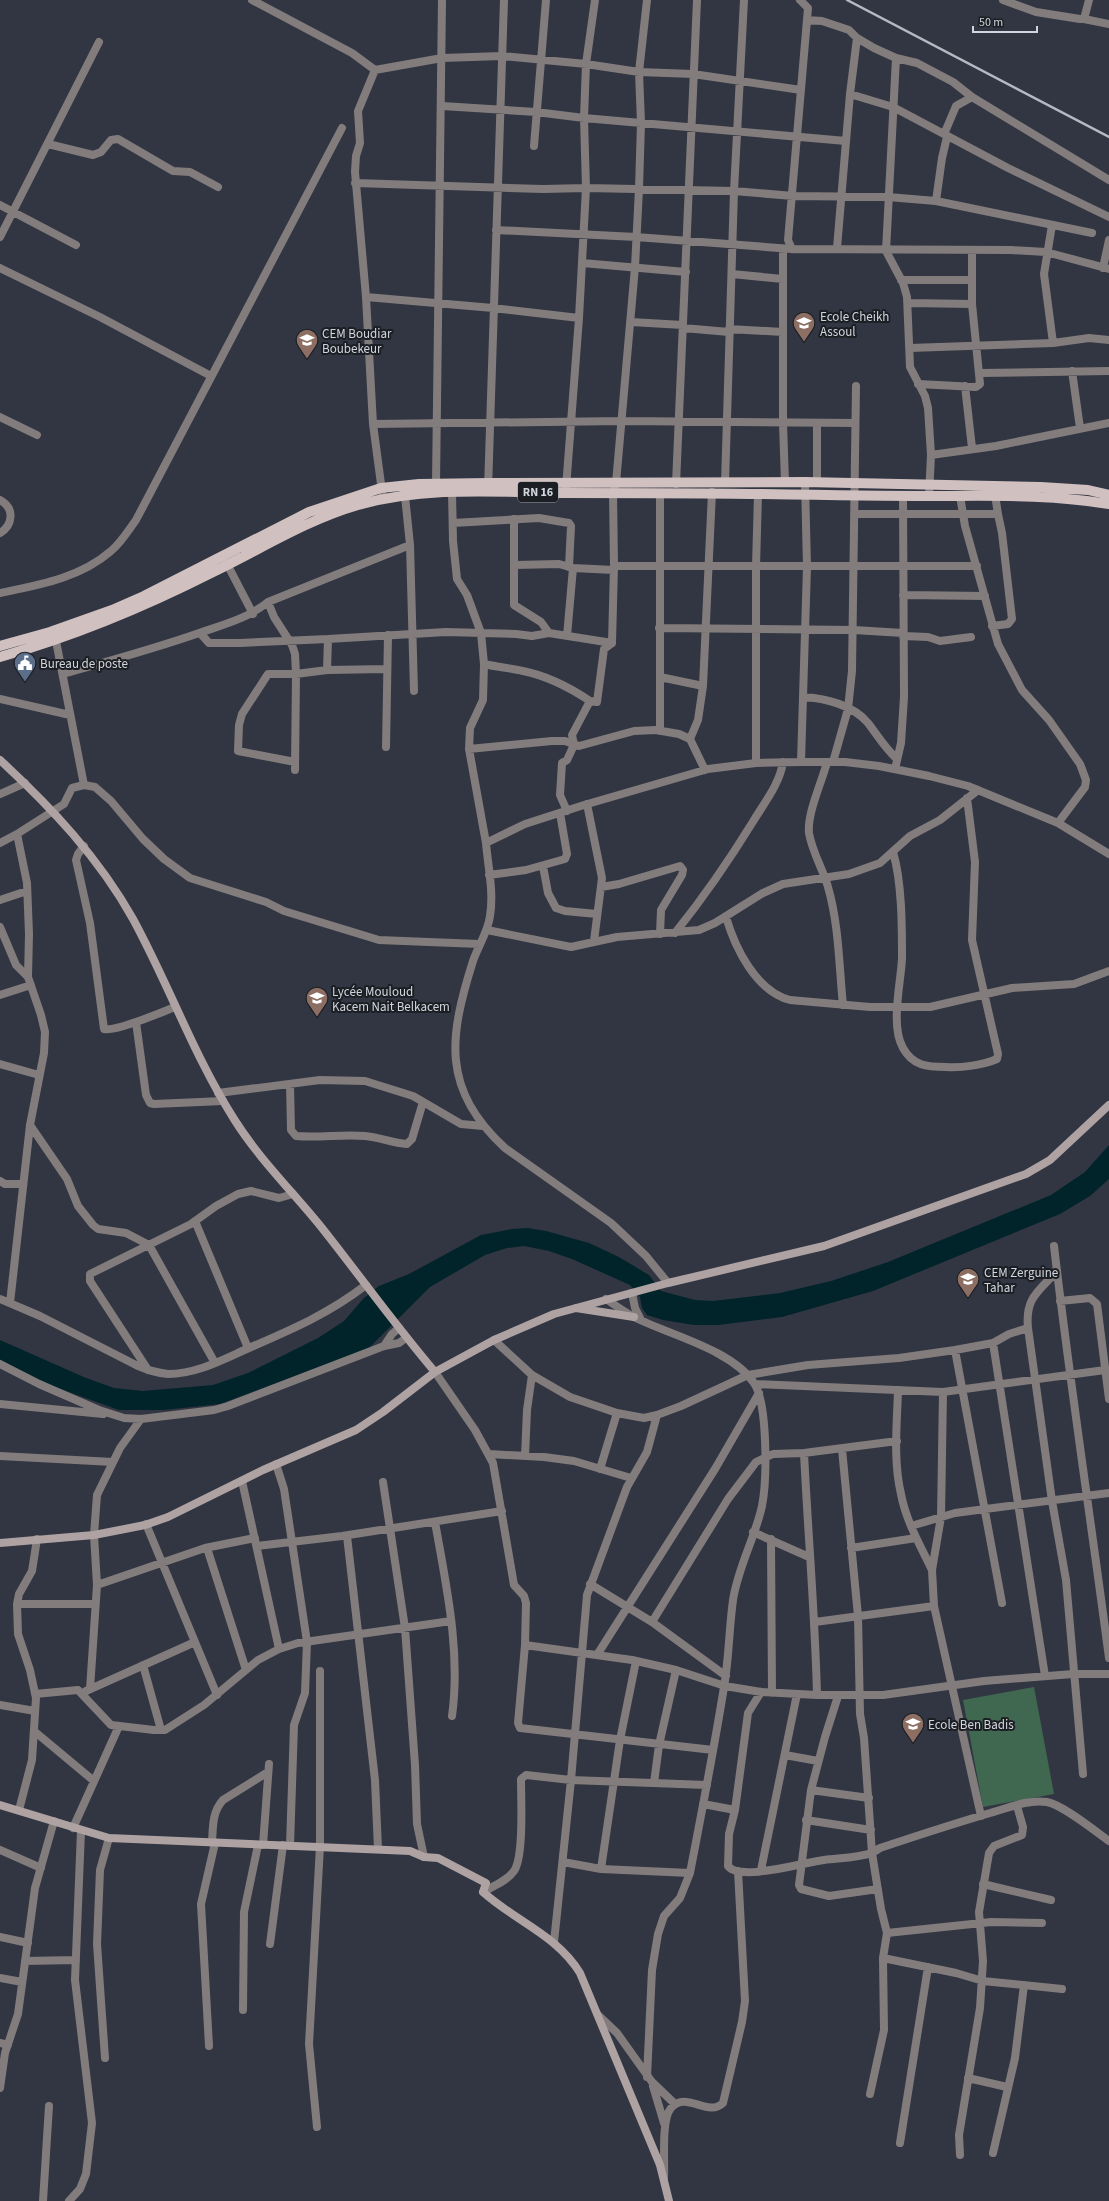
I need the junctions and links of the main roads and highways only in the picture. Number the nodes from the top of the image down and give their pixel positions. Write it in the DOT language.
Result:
graph roads {
  1 [pos="488,487"];
  2 [pos="615,488"];
  3 [pos="1109,495"];
  4 [pos="1109,504"];
  5 [pos="0,646"];
  6 [pos="0,657"];
  1 -- 2 [label="main road, RN 16"];
  1 -- 5 [label="main road, RN 16"];
  1 -- 6 [label="main road, RN 16"];
  2 -- 3 [label="main road, RN 16"];
  2 -- 4 [label="main road, RN 16"];
}
